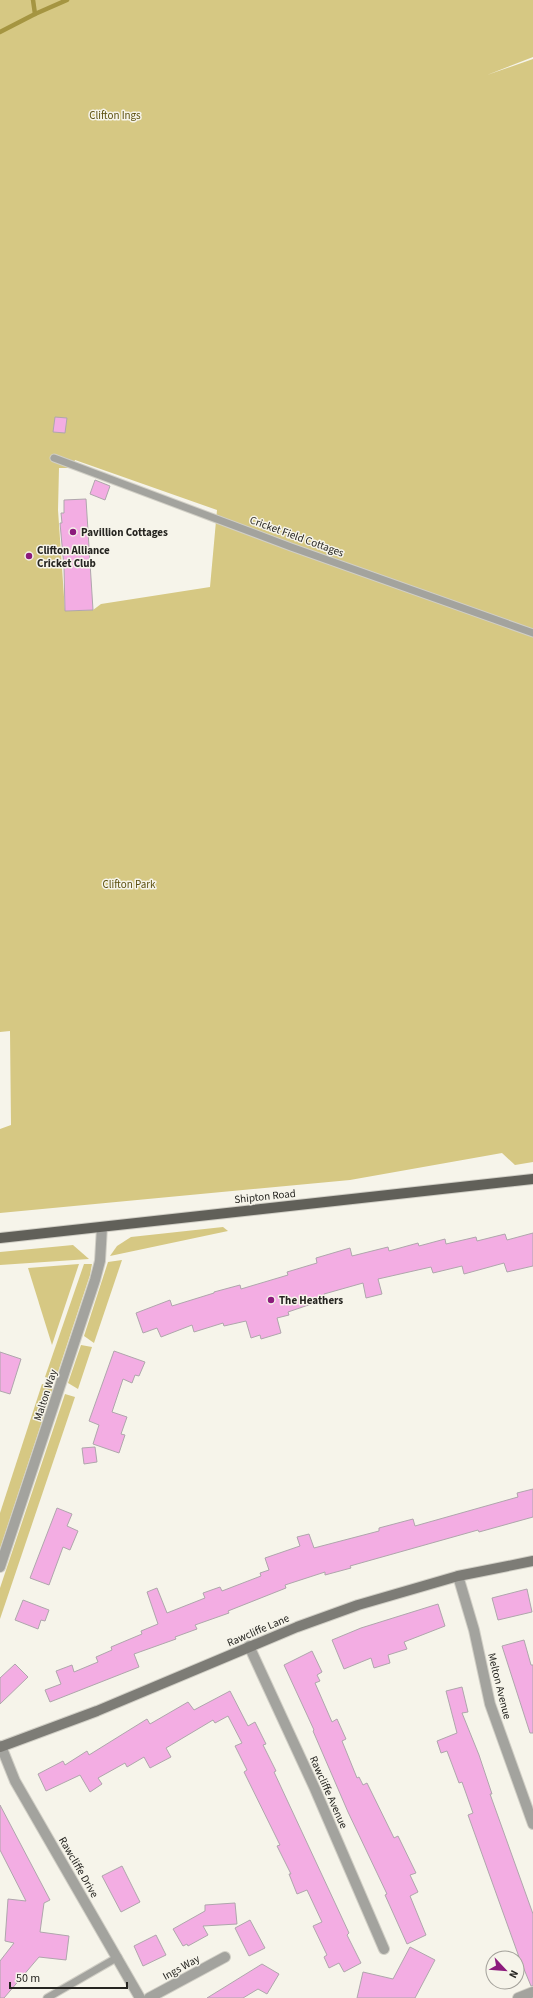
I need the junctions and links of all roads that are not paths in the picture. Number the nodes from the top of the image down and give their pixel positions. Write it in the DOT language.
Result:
graph roads {
  1 [pos="54,458"];
  2 [pos="533,633"];
  3 [pos="533,1179"];
  4 [pos="102,1227"];
  5 [pos="0,1238"];
  6 [pos="533,1561"];
  7 [pos="0,1567"];
  8 [pos="458,1576"];
  9 [pos="249,1646"];
  10 [pos="0,1747"];
  11 [pos="533,1824"];
  12 [pos="384,1949"];
  13 [pos="118,1957"];
  14 [pos="225,1957"];
  15 [pos="533,1992"];
  16 [pos="47,1998"];
  17 [pos="140,1998"];
  18 [pos="149,1998"];
  19 [pos="518,1998"];
  1 -- 2 [label="lane, Cricket Field Cottages"];
  3 -- 4 [label="main road, Shipton Road"];
  4 -- 5 [label="main road, Shipton Road"];
  4 -- 7 [label="street, Malton Way"];
  6 -- 8 [label="street, Rawcliffe Lane"];
  8 -- 9 [label="street, Rawcliffe Lane"];
  8 -- 11 [label="street, Melton Avenue"];
  9 -- 10 [label="street, Rawcliffe Lane"];
  9 -- 12 [label="street, Rawcliffe Avenue"];
  10 -- 13 [label="street, Rawcliffe Drive"];
  13 -- 16 [label="lane"];
  13 -- 17 [label="street, Rawcliffe Drive"];
  14 -- 18 [label="street, Ings Way"];
  15 -- 19 [label="street"];
}
